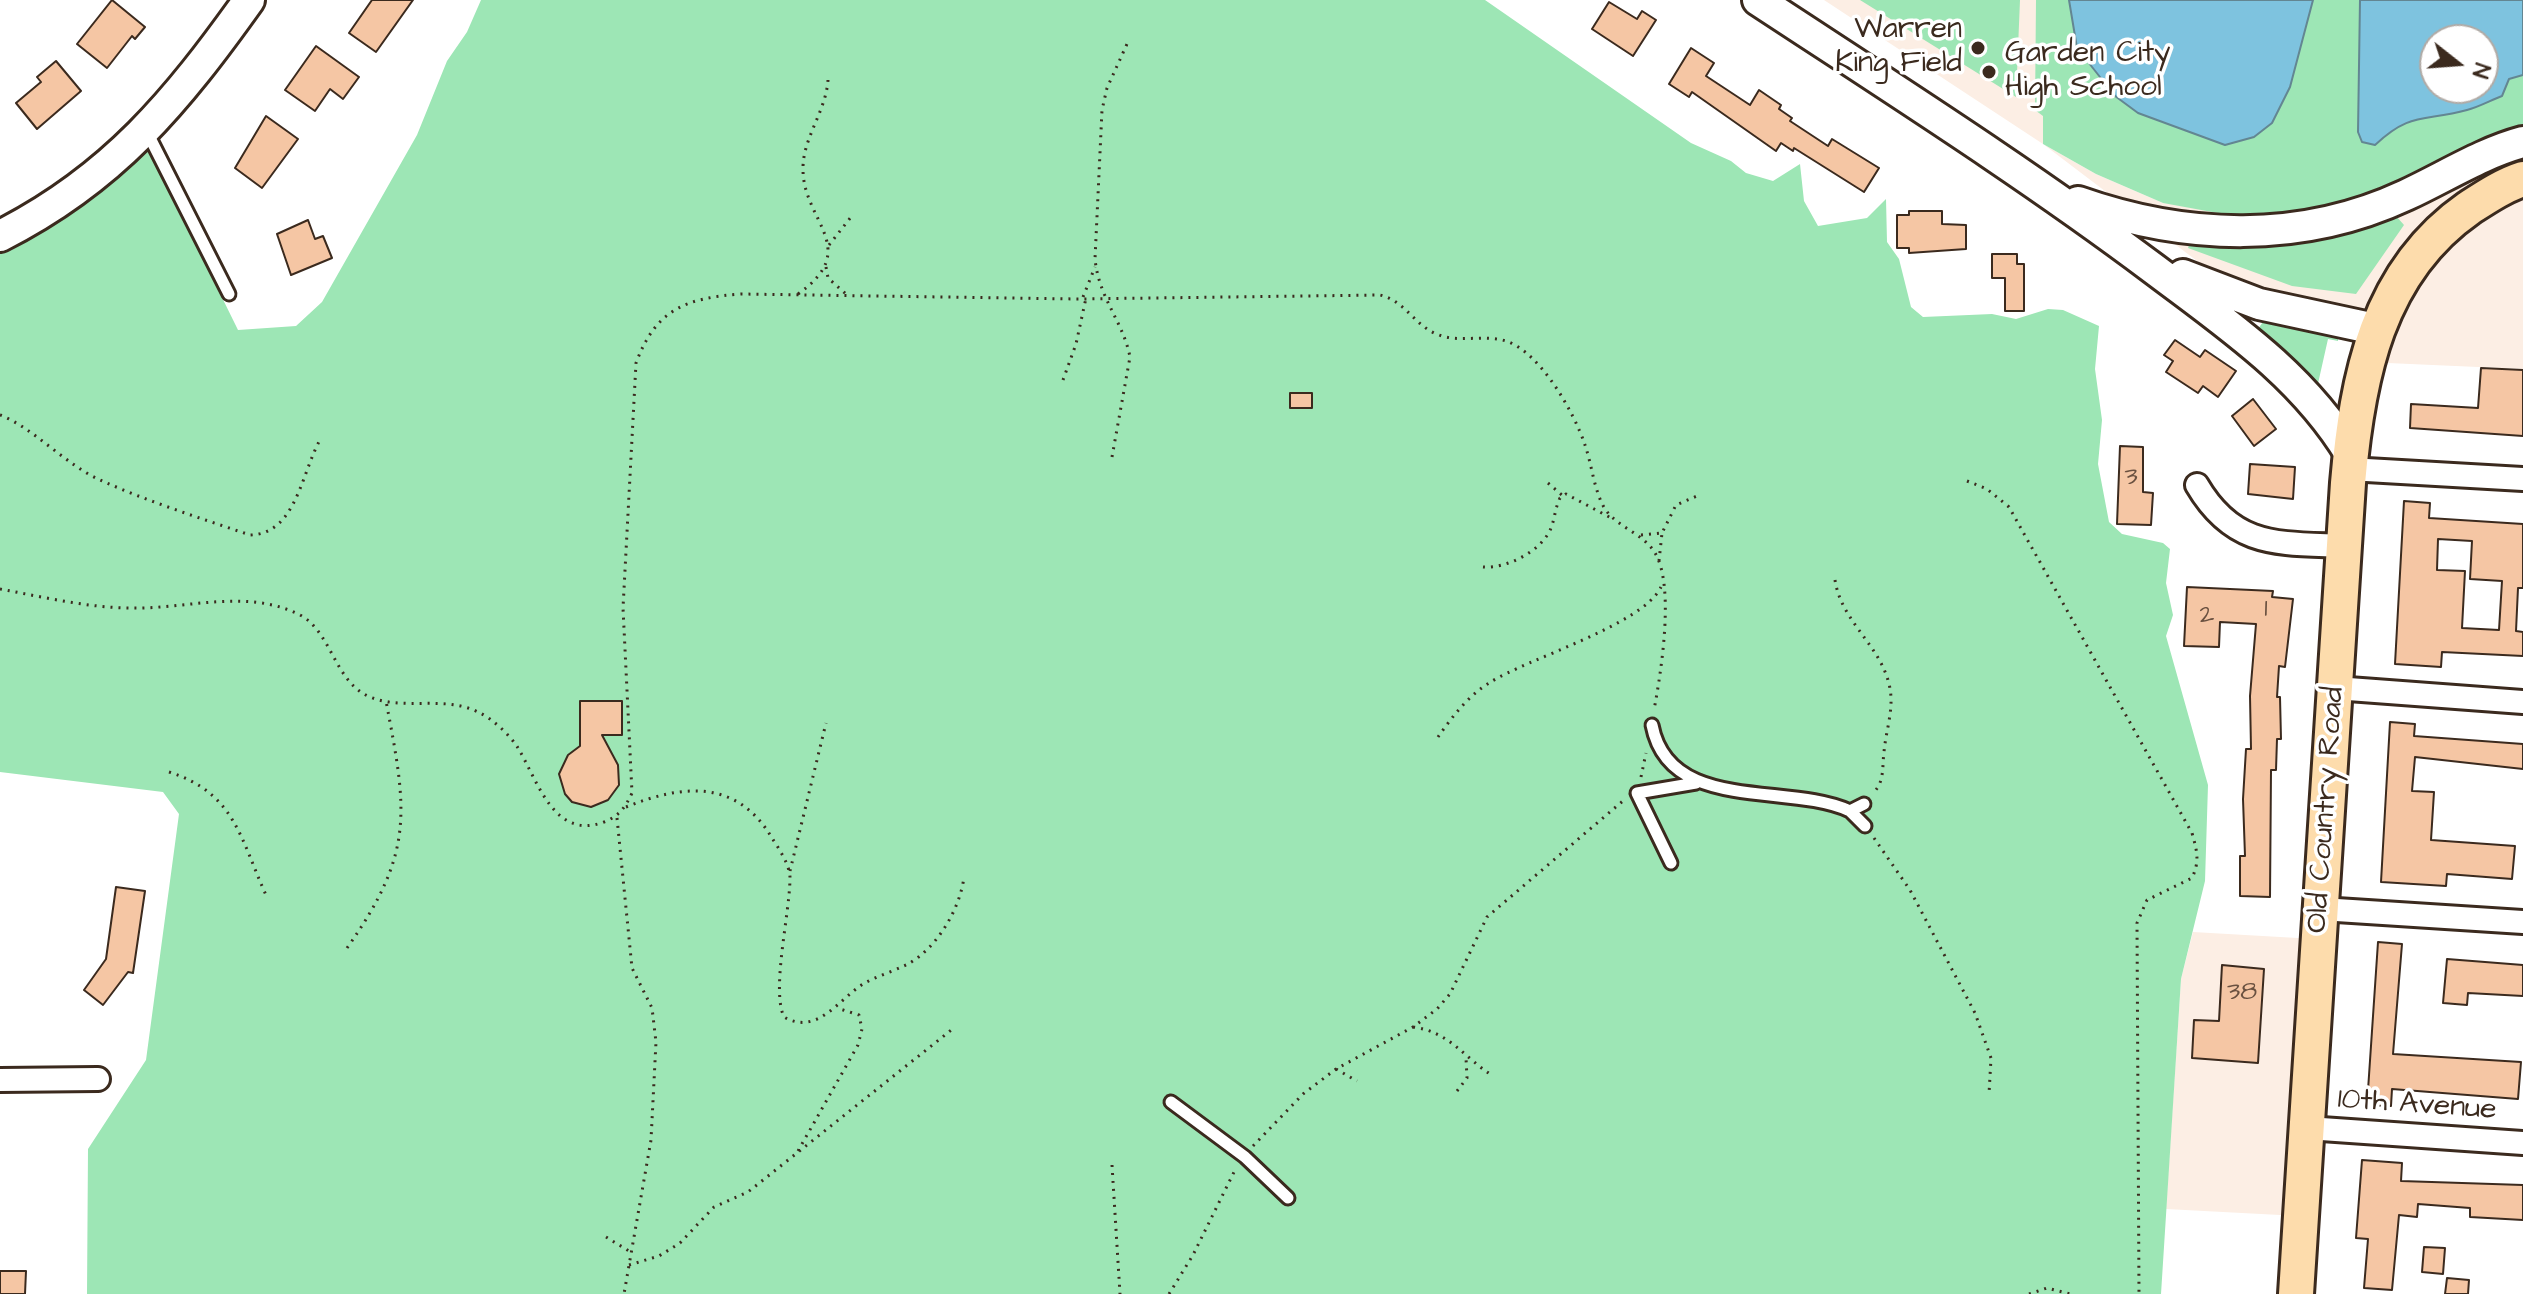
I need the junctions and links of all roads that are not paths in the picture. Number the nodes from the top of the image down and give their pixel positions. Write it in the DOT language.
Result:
graph roads {
  1 [pos="249,0"];
  2 [pos="1758,0"];
  3 [pos="146,131"];
  4 [pos="2523,142"];
  5 [pos="2523,179"];
  6 [pos="2047,191"];
  7 [pos="0,236"];
  8 [pos="2127,249"];
  9 [pos="229,294"];
  10 [pos="2375,329"];
  11 [pos="2350,462"];
  12 [pos="2523,479"];
  13 [pos="2197,485"];
  14 [pos="2344,546"];
  15 [pos="2335,688"];
  16 [pos="2523,702"];
  17 [pos="1652,725"];
  18 [pos="1696,783"];
  19 [pos="1864,804"];
  20 [pos="1850,811"];
  21 [pos="1865,826"];
  22 [pos="1671,863"];
  23 [pos="2321,909"];
  24 [pos="2523,922"];
  25 [pos="98,1079"];
  26 [pos="0,1080"];
  27 [pos="1171,1102"];
  28 [pos="2307,1128"];
  29 [pos="2523,1143"];
  30 [pos="1288,1198"];
  31 [pos="2296,1294"];
  1 -- 3 [label="main road"];
  2 -- 6 [label="main road"];
  3 -- 7 [label="main road"];
  3 -- 9 [label="lane"];
  4 -- 6 [label="main road"];
  5 -- 10 [label="main road, Old Country Road"];
  6 -- 8 [label="main road"];
  8 -- 10 [label="main road"];
  8 -- 11 [label="main road"];
  10 -- 11 [label="main road, Old Country Road"];
  11 -- 12 [label="street"];
  11 -- 14 [label="main road, Old Country Road"];
  13 -- 14 [label="street"];
  14 -- 15 [label="main road, Old Country Road"];
  15 -- 16 [label="street"];
  15 -- 23 [label="main road, Old Country Road"];
  17 -- 18 [label="lane"];
  18 -- 20 [label="lane"];
  18 -- 22 [label="lane"];
  19 -- 20 [label="lane"];
  20 -- 21 [label="lane"];
  23 -- 24 [label="street"];
  23 -- 28 [label="main road, Old Country Road"];
  25 -- 26 [label="street"];
  27 -- 30 [label="lane"];
  28 -- 29 [label="street, 10th Avenue"];
  28 -- 31 [label="main road, Old Country Road"];
}
